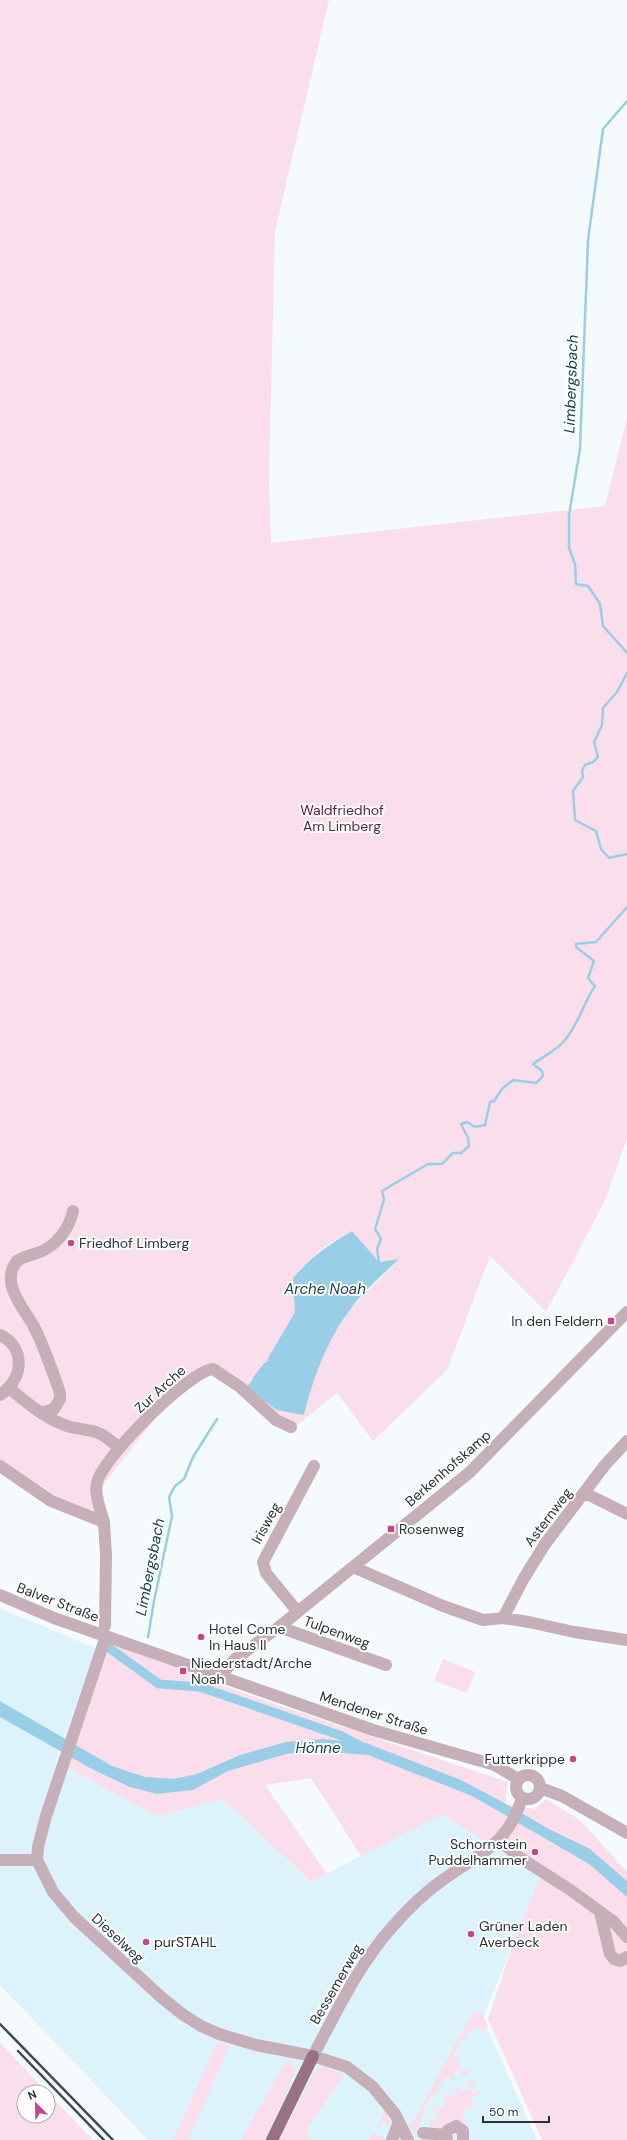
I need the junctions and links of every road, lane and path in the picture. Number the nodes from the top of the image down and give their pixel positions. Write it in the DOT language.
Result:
graph roads {
  1 [pos="73,1211"];
  2 [pos="627,1312"];
  3 [pos="0,1335"];
  4 [pos="5,1391"];
  5 [pos="41,1413"];
  6 [pos="291,1427"];
  7 [pos="627,1441"];
  8 [pos="118,1447"];
  9 [pos="0,1466"];
  10 [pos="314,1466"];
  11 [pos="585,1493"];
  12 [pos="627,1514"];
  13 [pos="104,1522"];
  14 [pos="353,1567"];
  15 [pos="0,1595"];
  16 [pos="297,1611"];
  17 [pos="503,1618"];
  18 [pos="278,1627"];
  19 [pos="105,1631"];
  20 [pos="627,1640"];
  21 [pos="386,1665"];
  22 [pos="220,1677"];
  23 [pos="518,1779"];
  24 [pos="540,1788"];
  25 [pos="521,1800"];
  26 [pos="627,1833"];
  27 [pos="499,1840"];
  28 [pos="0,1860"];
  29 [pos="37,1860"];
  30 [pos="600,1912"];
  31 [pos="627,1937"];
  32 [pos="627,1957"];
  33 [pos="313,2056"];
  34 [pos="399,2122"];
  35 [pos="423,2132"];
  36 [pos="447,2138"];
  37 [pos="272,2140"];
  38 [pos="392,2140"];
  39 [pos="408,2140"];
  40 [pos="464,2140"];
  1 -- 5 [label="street"];
  2 -- 14 [label="street, Berkenhofskamp"];
  3 -- 4 [label="street"];
  4 -- 5 [label="street"];
  5 -- 8 [label="street"];
  6 -- 8 [label="street, Zur Arche"];
  7 -- 11 [label="street, Asternweg"];
  8 -- 13 [label="street, Zur Arche"];
  9 -- 13 [label="street"];
  10 -- 16 [label="street, Irisweg"];
  11 -- 12 [label="street"];
  11 -- 17 [label="street, Asternweg"];
  13 -- 19 [label="street, Zur Arche"];
  14 -- 16 [label="street, Berkenhofskamp"];
  14 -- 17 [label="street"];
  15 -- 19 [label="street, Balver Straße"];
  16 -- 18 [label="street, Berkenhofskamp"];
  17 -- 20 [label="street"];
  18 -- 21 [label="street, Tulpenweg"];
  18 -- 22 [label="street, Berkenhofskamp"];
  19 -- 22 [label="street, Mendener Straße"];
  19 -- 29 [label="street"];
  22 -- 23 [label="street, Mendener Straße"];
  23 -- 24 [label="street"];
  23 -- 25 [label="street"];
  24 -- 25 [label="street"];
  24 -- 26 [label="street"];
  25 -- 27 [label="street, Bessemerweg"];
  27 -- 30 [label="street"];
  27 -- 33 [label="street, Bessemerweg"];
  28 -- 29 [label="street"];
  29 -- 33 [label="street, Dieselweg"];
  30 -- 31 [label="street"];
  30 -- 32 [label="street"];
  33 -- 34 [label="street, Dieselweg"];
  33 -- 37 [label="main road"];
  34 -- 38 [label="street"];
  34 -- 39 [label="street, Dieselweg"];
  35 -- 36 [label="street"];
  36 -- 40 [label="street"];
}
